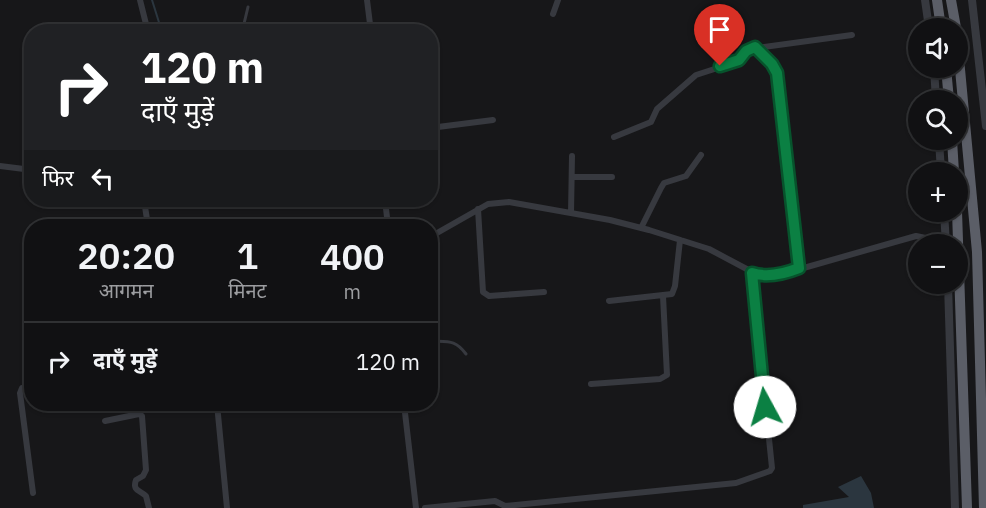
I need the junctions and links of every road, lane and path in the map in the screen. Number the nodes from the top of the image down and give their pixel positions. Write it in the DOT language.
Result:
graph roads {
  1 [pos="140,0"];
  2 [pos="367,0"];
  3 [pos="558,0"];
  4 [pos="925,0"];
  5 [pos="937,0"];
  6 [pos="951,0"];
  7 [pos="972,0"];
  8 [pos="248,7"];
  9 [pos="553,14"];
  10 [pos="928,18"];
  11 [pos="940,18"];
  12 [pos="954,18"];
  13 [pos="146,24"];
  14 [pos="244,24"];
  15 [pos="369,24"];
  16 [pos="852,35"];
  17 [pos="755,47"];
  18 [pos="961,78"];
  19 [pos="493,120"];
  20 [pos="986,126"];
  21 [pos="438,127"];
  22 [pos="614,137"];
  23 [pos="701,155"];
  24 [pos="572,156"];
  25 [pos="0,166"];
  26 [pos="24,169"];
  27 [pos="572,177"];
  28 [pos="612,177"];
  29 [pos="478,209"];
  30 [pos="571,213"];
  31 [pos="957,222"];
  32 [pos="641,228"];
  33 [pos="438,232"];
  34 [pos="908,238"];
  35 [pos="680,240"];
  36 [pos="799,268"];
  37 [pos="752,273"];
  38 [pos="544,292"];
  39 [pos="949,294"];
  40 [pos="663,296"];
  41 [pos="609,301"];
  42 [pos="438,342"];
  43 [pos="466,354"];
  44 [pos="591,384"];
  45 [pos="24,388"];
  46 [pos="218,411"];
  47 [pos="405,411"];
  48 [pos="105,421"];
  49 [pos="33,493"];
  50 [pos="539,506"];
  51 [pos="149,508"];
  52 [pos="227,508"];
  53 [pos="416,508"];
  54 [pos="425,508"];
  55 [pos="955,508"];
  56 [pos="968,508"];
  57 [pos="984,508"];
  1 -- 13 [label="street"];
  2 -- 15 [label="street"];
  3 -- 9 [label="street"];
  4 -- 10 [label="street"];
  5 -- 11 [label="highway"];
  6 -- 12 [label="highway"];
  7 -- 20 [label="street"];
  8 -- 14 [label="lane"];
  16 -- 17 [label="street"];
  17 -- 22 [label="street"];
  17 -- 36 [label="street"];
  18 -- 57 [label="highway"];
  19 -- 21 [label="street"];
  23 -- 32 [label="street"];
  24 -- 27 [label="street"];
  25 -- 26 [label="street"];
  27 -- 28 [label="street"];
  27 -- 30 [label="street"];
  29 -- 30 [label="street"];
  29 -- 33 [label="street"];
  29 -- 38 [label="street"];
  30 -- 32 [label="street"];
  31 -- 56 [label="highway"];
  32 -- 35 [label="street"];
  34 -- 36 [label="street"];
  35 -- 37 [label="street"];
  35 -- 40 [label="street"];
  36 -- 37 [label="street"];
  37 -- 50 [label="street"];
  39 -- 55 [label="street"];
  40 -- 41 [label="street"];
  40 -- 44 [label="street"];
  42 -- 43 [label="lane"];
  45 -- 49 [label="street"];
  46 -- 52 [label="street"];
  47 -- 53 [label="street"];
  48 -- 51 [label="street"];
  50 -- 54 [label="street"];
}
